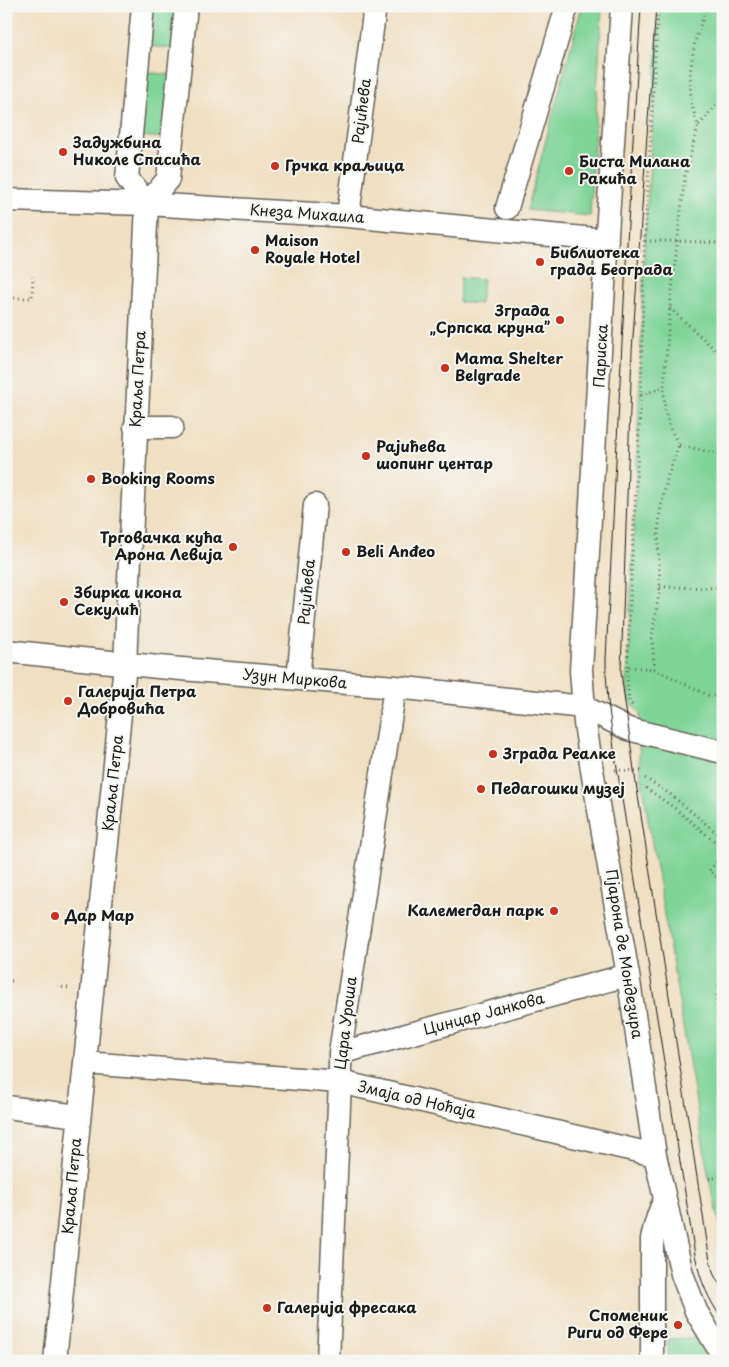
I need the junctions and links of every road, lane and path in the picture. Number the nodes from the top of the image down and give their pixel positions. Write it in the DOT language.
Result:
graph roads {
  1 [pos="143,6"];
  2 [pos="186,6"];
  3 [pos="375,6"];
  4 [pos="567,6"];
  5 [pos="622,6"];
  6 [pos="658,6"];
  7 [pos="707,6"];
  8 [pos="723,97"];
  9 [pos="698,126"];
  10 [pos="6,200"];
  11 [pos="147,204"];
  12 [pos="507,208"];
  13 [pos="348,216"];
  14 [pos="607,240"];
  15 [pos="645,241"];
  16 [pos="678,241"];
  17 [pos="723,243"];
  18 [pos="33,276"];
  19 [pos="644,295"];
  20 [pos="640,300"];
  21 [pos="670,307"];
  22 [pos="6,323"];
  23 [pos="723,357"];
  24 [pos="664,387"];
  25 [pos="641,395"];
  26 [pos="172,427"];
  27 [pos="135,428"];
  28 [pos="679,445"];
  29 [pos="723,455"];
  30 [pos="315,505"];
  31 [pos="660,587"];
  32 [pos="723,588"];
  33 [pos="6,651"];
  34 [pos="125,664"];
  35 [pos="628,667"];
  36 [pos="654,669"];
  37 [pos="298,679"];
  38 [pos="395,687"];
  39 [pos="723,697"];
  40 [pos="584,706"];
  41 [pos="640,732"];
  42 [pos="723,752"];
  43 [pos="645,778"];
  44 [pos="646,788"];
  45 [pos="723,838"];
  46 [pos="723,848"];
  47 [pos="723,854"];
  48 [pos="723,882"];
  49 [pos="723,971"];
  50 [pos="628,976"];
  51 [pos="6,981"];
  52 [pos="16,981"];
  53 [pos="723,1047"];
  54 [pos="340,1053"];
  55 [pos="85,1062"];
  56 [pos="340,1082"];
  57 [pos="6,1107"];
  58 [pos="79,1116"];
  59 [pos="655,1155"];
  60 [pos="723,1176"];
  61 [pos="709,1179"];
  62 [pos="665,1200"];
  63 [pos="723,1356"];
  64 [pos="56,1361"];
  65 [pos="328,1361"];
  66 [pos="652,1361"];
  1 -- 11 [label="street"];
  2 -- 11 [label="street"];
  3 -- 13 [label="street, Рајићева"];
  4 -- 12 [label="street"];
  5 -- 14 [label="street, Париска"];
  6 -- 15 [label="path"];
  7 -- 9 [label="path"];
  8 -- 9 [label="path"];
  9 -- 16 [label="path"];
  10 -- 11 [label="street, Кнеза Михаила"];
  11 -- 13 [label="street, Кнеза Михаила"];
  11 -- 27 [label="street, Краља Петра"];
  13 -- 14 [label="street, Кнеза Михаила"];
  14 -- 40 [label="street, Париска"];
  15 -- 16 [label="path"];
  15 -- 19 [label="path"];
  16 -- 17 [label="path"];
  16 -- 21 [label="path"];
  18 -- 22 [label="path"];
  19 -- 20 [label="path"];
  19 -- 25 [label="path"];
  21 -- 23 [label="path"];
  21 -- 24 [label="path"];
  24 -- 25 [label="path"];
  24 -- 28 [label="path"];
  25 -- 35 [label="path"];
  26 -- 27 [label="street"];
  27 -- 34 [label="street, Краља Петра"];
  28 -- 29 [label="path"];
  28 -- 31 [label="path"];
  30 -- 37 [label="street, Рајићева"];
  31 -- 32 [label="path"];
  31 -- 36 [label="path"];
  33 -- 34 [label="street, Узун Миркова"];
  34 -- 37 [label="street, Узун Миркова"];
  34 -- 55 [label="street, Краља Петра"];
  35 -- 36 [label="path"];
  35 -- 41 [label="path"];
  36 -- 39 [label="path"];
  37 -- 38 [label="street, Узун Миркова"];
  38 -- 40 [label="street, Узун Миркова"];
  38 -- 54 [label="street, Цара Уроша"];
  40 -- 41 [label="street"];
  40 -- 50 [label="street, Пјарона де Мондезира"];
  41 -- 42 [label="street"];
  43 -- 45 [label="path"];
  44 -- 46 [label="path"];
  47 -- 48 [label="path"];
  49 -- 53 [label="path"];
  50 -- 54 [label="street, Цинцар Јанкова"];
  50 -- 59 [label="street, Пјарона де Мондезира"];
  51 -- 52 [label="path"];
  54 -- 56 [label="street, Цара Уроша"];
  55 -- 56 [label="street, Змаја од Ноћаја"];
  55 -- 58 [label="street, Краља Петра"];
  56 -- 59 [label="street, Змаја од Ноћаја"];
  56 -- 65 [label="street, Цара Уроша"];
  57 -- 58 [label="street"];
  58 -- 64 [label="street, Краља Петра"];
  59 -- 62 [label="street, Пјарона де Мондезира"];
  60 -- 61 [label="path"];
  62 -- 63 [label="street, Пјарона де Мондезира"];
  62 -- 66 [label="street"];
}
